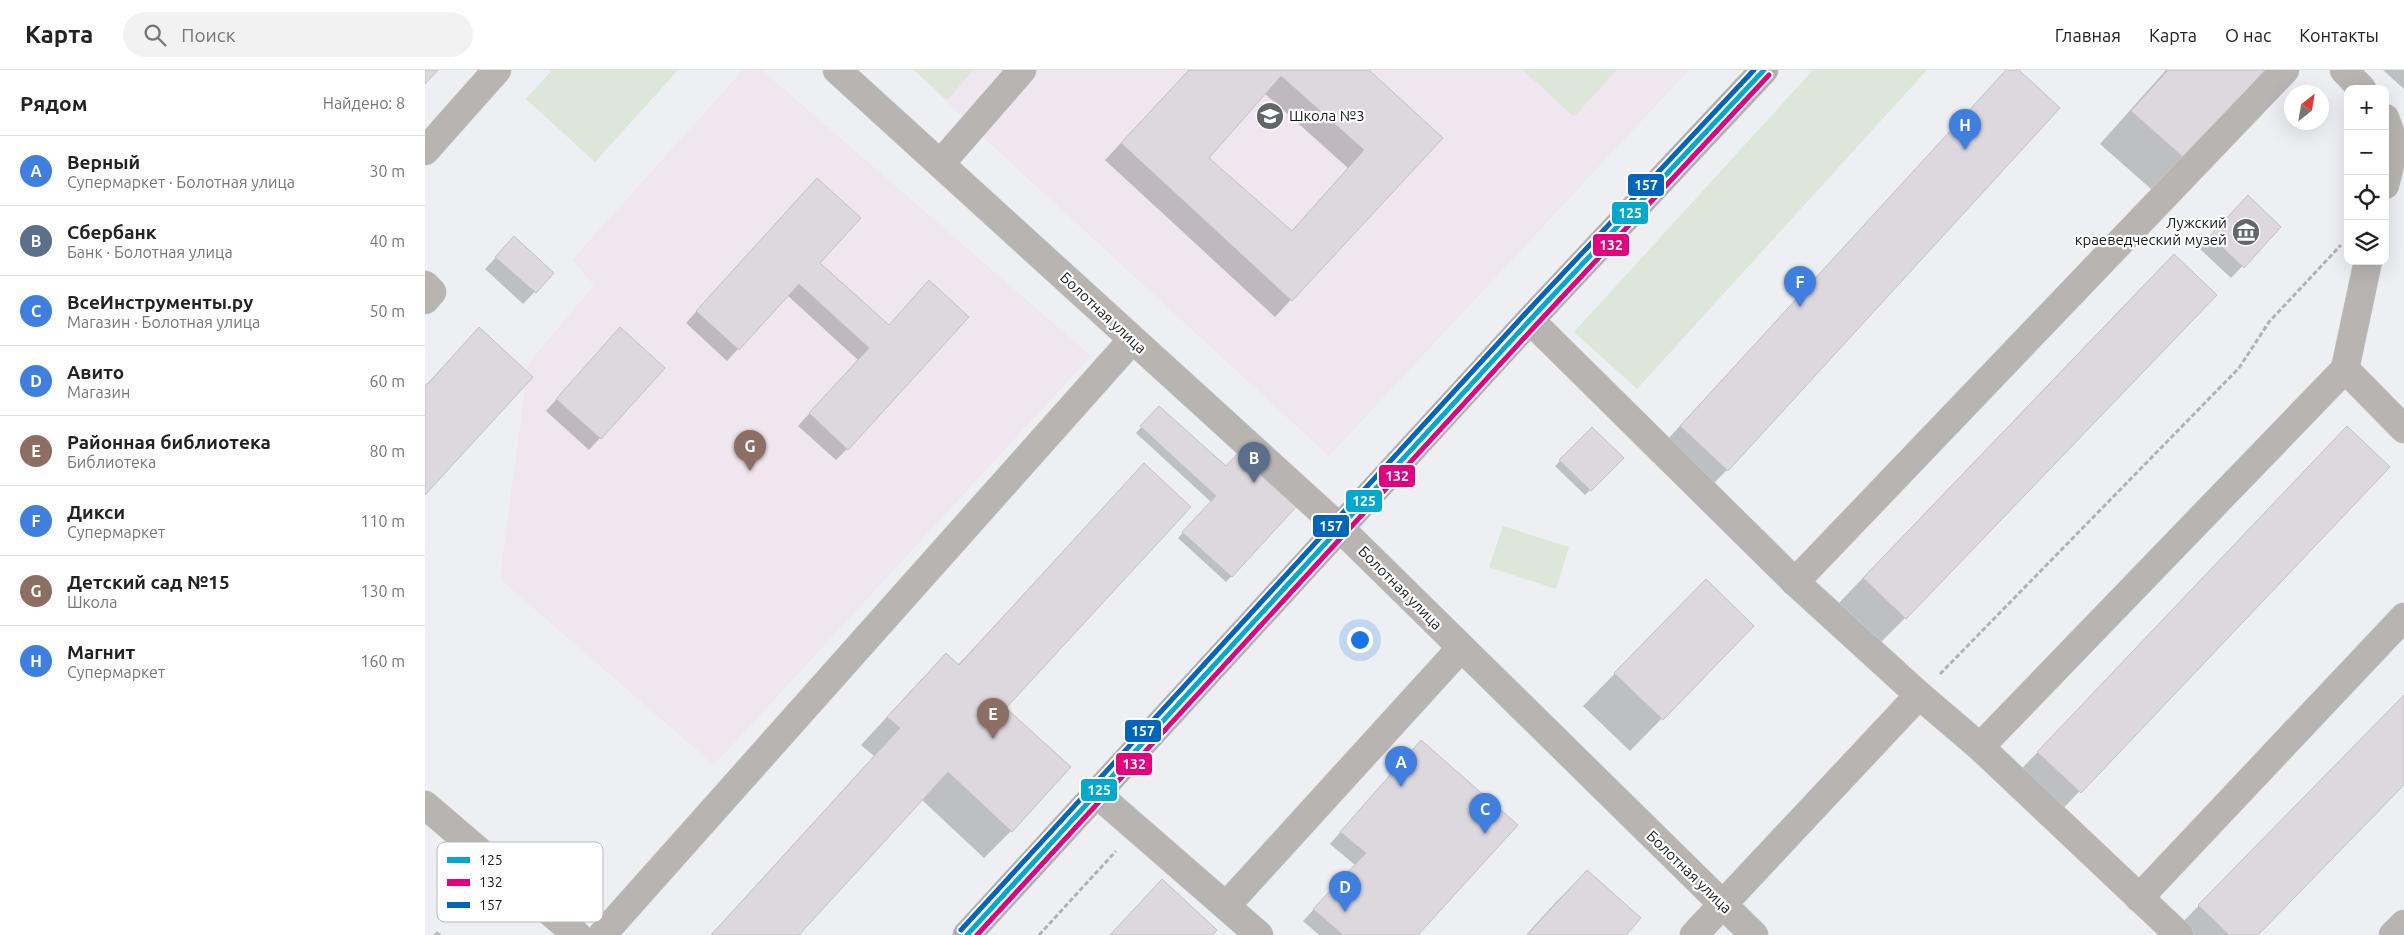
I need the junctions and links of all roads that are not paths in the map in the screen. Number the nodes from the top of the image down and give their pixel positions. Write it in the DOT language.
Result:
graph roads {
  1 [pos="497,70"];
  2 [pos="837,70"];
  3 [pos="1022,70"];
  4 [pos="1764,70"];
  5 [pos="2285,70"];
  6 [pos="2344,70"];
  7 [pos="2358,85"];
  8 [pos="2389,125"];
  9 [pos="2399,142"];
  10 [pos="425,151"];
  11 [pos="941,163"];
  12 [pos="2388,175"];
  13 [pos="2367,265"];
  14 [pos="425,285"];
  15 [pos="425,300"];
  16 [pos="1530,320"];
  17 [pos="1132,340"];
  18 [pos="2345,369"];
  19 [pos="2404,429"];
  20 [pos="1341,529"];
  21 [pos="1795,582"];
  22 [pos="2404,616"];
  23 [pos="1461,648"];
  24 [pos="1919,695"];
  25 [pos="1980,747"];
  26 [pos="1097,794"];
  27 [pos="425,805"];
  28 [pos="468,842"];
  29 [pos="2139,898"];
  30 [pos="1226,906"];
  31 [pos="1723,906"];
  32 [pos="562,922"];
  33 [pos="2404,924"];
  34 [pos="577,935"];
  35 [pos="602,935"];
  36 [pos="967,935"];
  37 [pos="1259,935"];
  38 [pos="1693,935"];
  39 [pos="1753,935"];
  40 [pos="2179,935"];
  41 [pos="2393,935"];
  1 -- 10 [label="street"];
  2 -- 11 [label="street, Болотная улица"];
  3 -- 11 [label="street"];
  4 -- 16 [label="main road"];
  5 -- 21 [label="street"];
  6 -- 7 [label="street"];
  8 -- 9 [label="street"];
  9 -- 12 [label="street"];
  11 -- 17 [label="street, Болотная улица"];
  13 -- 18 [label="street"];
  14 -- 15 [label="street"];
  16 -- 20 [label="main road"];
  16 -- 21 [label="street"];
  17 -- 20 [label="street, Болотная улица"];
  17 -- 35 [label="street"];
  18 -- 19 [label="street"];
  18 -- 25 [label="street"];
  20 -- 23 [label="street, Болотная улица"];
  20 -- 26 [label="main road"];
  21 -- 24 [label="street"];
  22 -- 29 [label="street"];
  23 -- 30 [label="street"];
  23 -- 31 [label="street, Болотная улица"];
  24 -- 25 [label="street"];
  24 -- 31 [label="street"];
  25 -- 29 [label="street"];
  26 -- 30 [label="street"];
  26 -- 36 [label="main road"];
  27 -- 28 [label="street"];
  29 -- 40 [label="street"];
  30 -- 37 [label="street"];
  31 -- 38 [label="street"];
  31 -- 39 [label="street, Болотная улица"];
  32 -- 34 [label="street"];
  33 -- 41 [label="street"];
}
